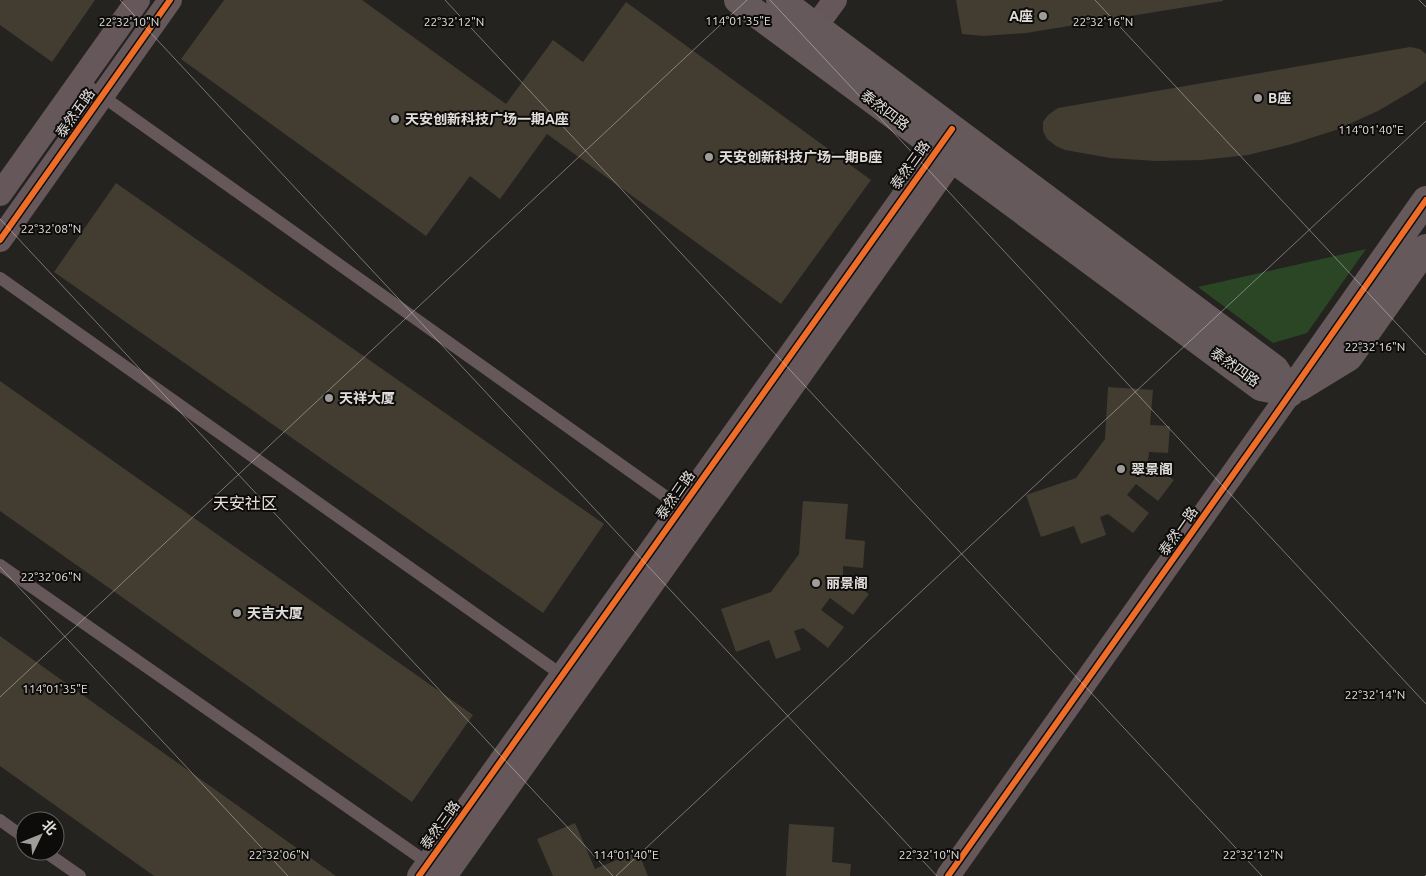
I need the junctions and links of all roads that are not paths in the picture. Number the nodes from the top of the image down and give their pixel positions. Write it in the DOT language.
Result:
graph roads {
  1 [pos="138,0"];
  2 [pos="170,0"];
  3 [pos="738,0"];
  4 [pos="835,0"];
  5 [pos="799,21"];
  6 [pos="81,81"];
  7 [pos="102,96"];
  8 [pos="952,144"];
  9 [pos="0,194"];
  10 [pos="1426,200"];
  11 [pos="0,240"];
  12 [pos="1426,248"];
  13 [pos="0,278"];
  14 [pos="1290,393"];
  15 [pos="690,514"];
  16 [pos="0,565"];
  17 [pos="562,675"];
  18 [pos="0,820"];
  19 [pos="15,831"];
  20 [pos="58,861"];
  21 [pos="431,872"];
  22 [pos="80,876"];
  23 [pos="948,876"];
  1 -- 6 [label="street, 泰然五路"];
  2 -- 7 [label="street, 泰然五路"];
  3 -- 5 [label="street, 泰然四路"];
  4 -- 5 [label="street"];
  5 -- 8 [label="street, 泰然四路"];
  6 -- 7 [label="lane"];
  6 -- 9 [label="street, 泰然五路"];
  7 -- 11 [label="street, 泰然五路"];
  7 -- 15 [label="lane"];
  8 -- 14 [label="street, 泰然四路"];
  8 -- 15 [label="street, 泰然三路"];
  10 -- 14 [label="street, 泰然一路"];
  12 -- 14 [label="street, 泰然一路"];
  13 -- 17 [label="lane"];
  14 -- 23 [label="street, 泰然一路"];
  15 -- 17 [label="street, 泰然三路"];
  15 -- 21 [label="street, 泰然三路"];
  16 -- 21 [label="lane"];
  17 -- 21 [label="street, 泰然三路"];
  18 -- 19 [label="lane"];
  20 -- 22 [label="lane"];
}
